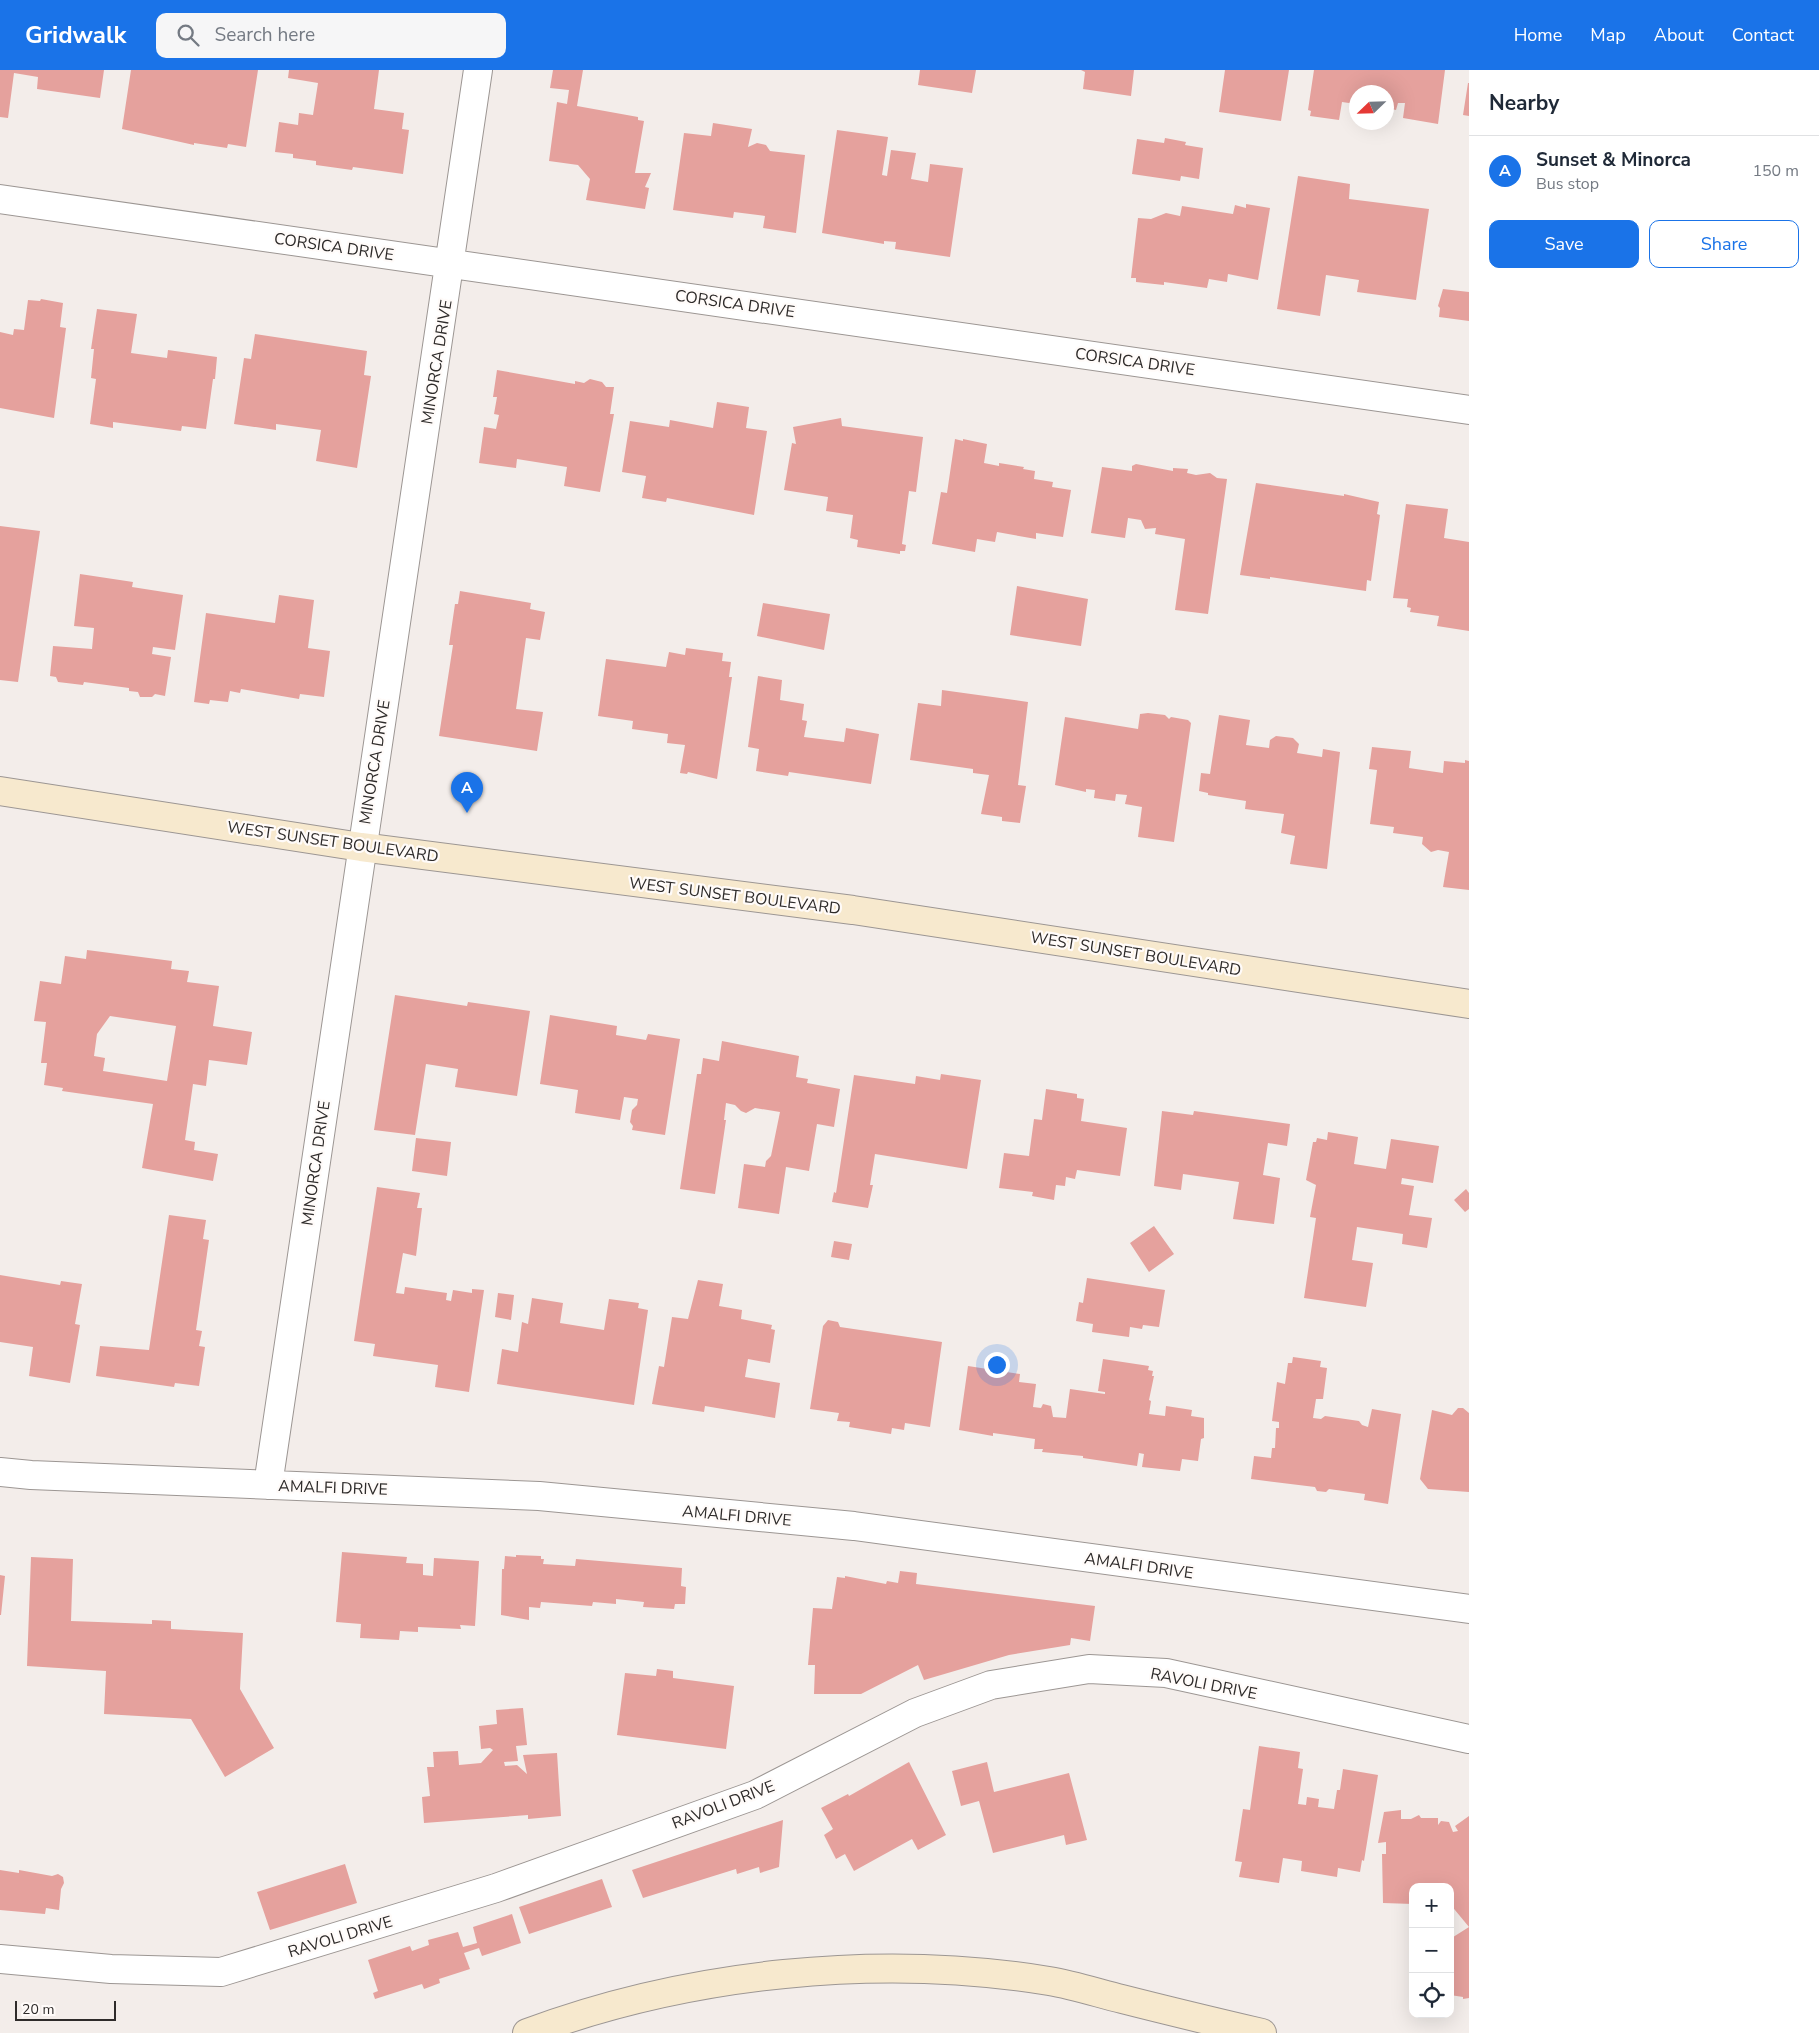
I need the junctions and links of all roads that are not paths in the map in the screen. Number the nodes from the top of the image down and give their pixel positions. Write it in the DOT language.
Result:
graph roads {
  1 [pos="478,70"];
  2 [pos="0,199"];
  3 [pos="451,262"];
  4 [pos="1469,410"];
  5 [pos="0,791"];
  6 [pos="361,847"];
  7 [pos="1469,1004"];
  8 [pos="0,1472"];
  9 [pos="268,1485"];
  10 [pos="1469,1609"];
  11 [pos="1469,1739"];
  12 [pos="0,1959"];
  13 [pos="527,2033"];
  14 [pos="1262,2033"];
  1 -- 3 [label="street, MINORCA DRIVE"];
  2 -- 3 [label="street, CORSICA DRIVE"];
  3 -- 4 [label="street, CORSICA DRIVE"];
  3 -- 6 [label="street, MINORCA DRIVE"];
  5 -- 6 [label="main road, WEST SUNSET BOULEVARD"];
  6 -- 7 [label="main road, WEST SUNSET BOULEVARD"];
  6 -- 9 [label="street, MINORCA DRIVE"];
  8 -- 9 [label="street, AMALFI DRIVE"];
  9 -- 10 [label="street, AMALFI DRIVE"];
  11 -- 12 [label="street, RAVOLI DRIVE"];
  13 -- 14 [label="main road"];
}
